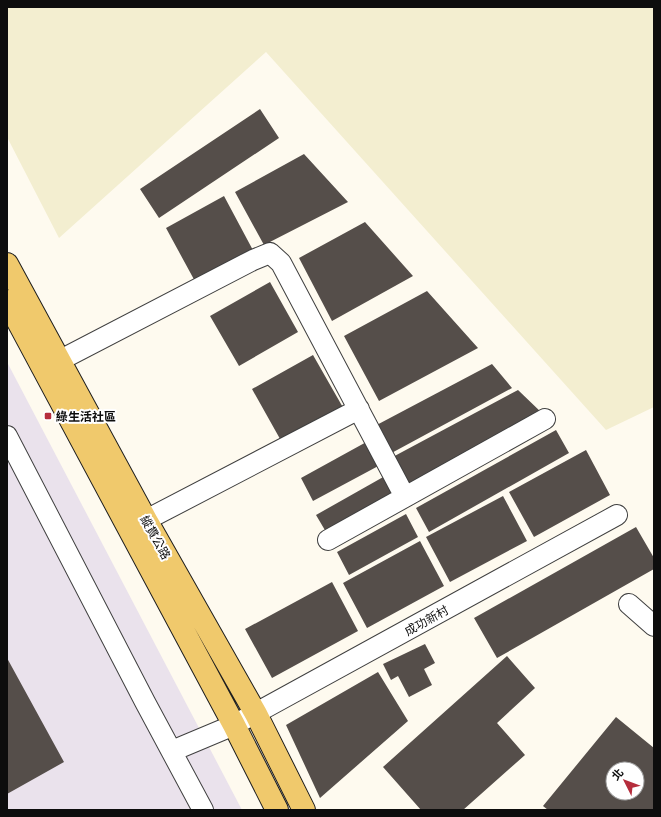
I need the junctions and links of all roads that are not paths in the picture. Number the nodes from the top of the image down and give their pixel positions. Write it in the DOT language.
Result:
graph roads {
  1 [pos="7,264"];
  2 [pos="7,301"];
  3 [pos="51,365"];
  4 [pos="358,409"];
  5 [pos="545,419"];
  6 [pos="7,436"];
  7 [pos="405,497"];
  8 [pos="617,515"];
  9 [pos="146,520"];
  10 [pos="328,540"];
  11 [pos="629,604"];
  12 [pos="654,626"];
  13 [pos="256,714"];
  14 [pos="234,725"];
  15 [pos="172,751"];
  16 [pos="203,810"];
  17 [pos="277,810"];
  18 [pos="304,810"];
  1 -- 3 [label="main road, 縱貫公路"];
  2 -- 3 [label="main road, 縱貫公路"];
  3 -- 4 [label="lane"];
  3 -- 9 [label="main road, 縱貫公路"];
  3 -- 14 [label="main road, 縱貫公路"];
  4 -- 7 [label="lane"];
  4 -- 9 [label="lane"];
  5 -- 7 [label="lane"];
  6 -- 15 [label="lane"];
  7 -- 10 [label="lane"];
  8 -- 13 [label="lane, 成功新村"];
  9 -- 13 [label="main road, 縱貫公路"];
  11 -- 12 [label="lane"];
  13 -- 14 [label="lane, 成功新村"];
  13 -- 18 [label="main road, 縱貫公路"];
  14 -- 15 [label="lane, 成功新村"];
  14 -- 17 [label="main road, 縱貫公路"];
  15 -- 16 [label="lane"];
}
